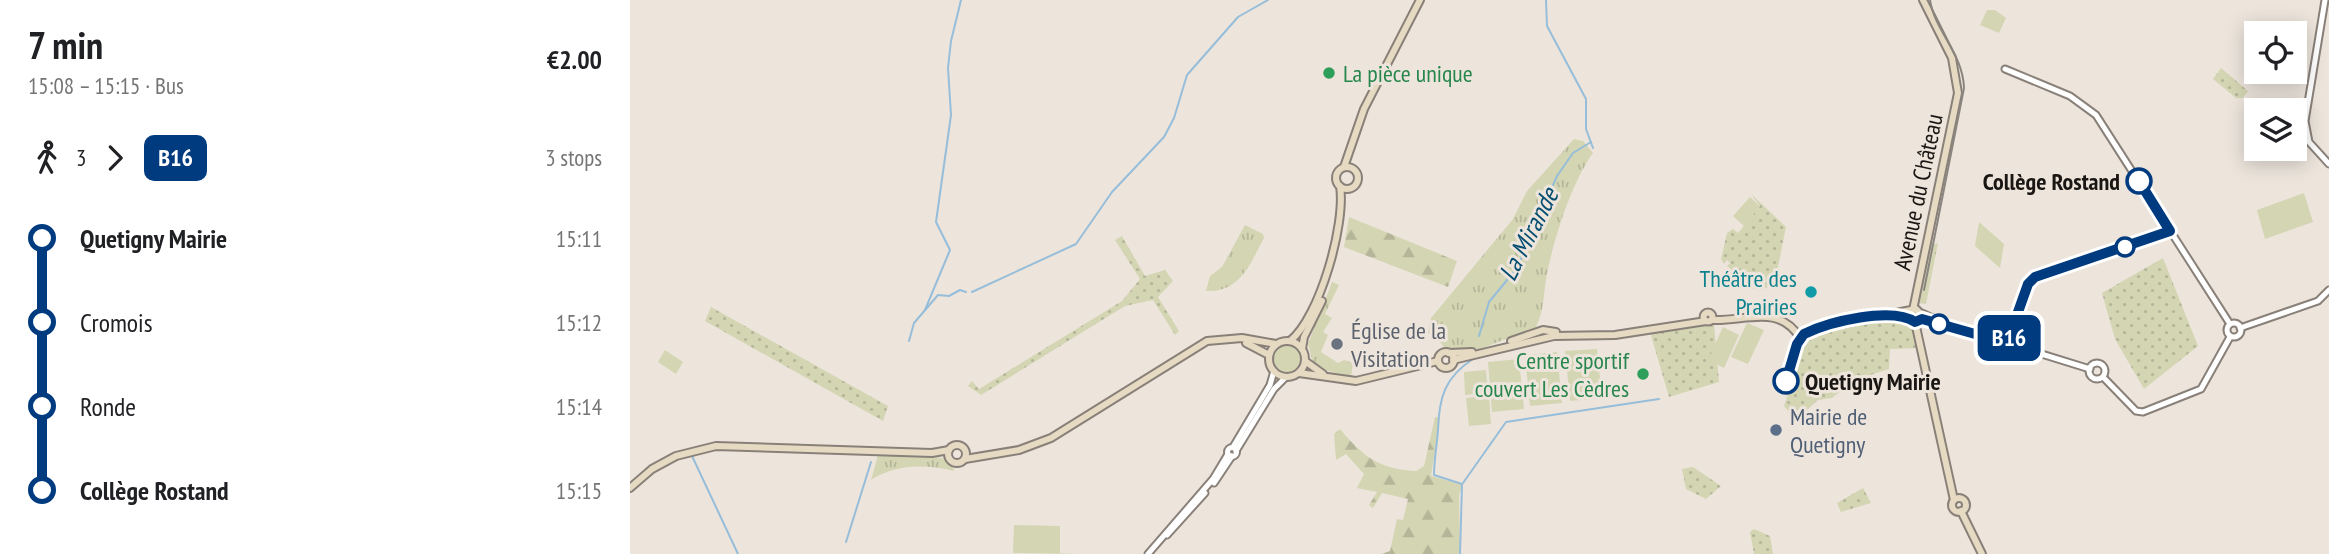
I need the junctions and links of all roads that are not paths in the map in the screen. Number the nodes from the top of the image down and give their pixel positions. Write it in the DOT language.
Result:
graph roads {
  1 [pos="1420,0"];
  2 [pos="2325,0"];
  3 [pos="1923,1"];
  4 [pos="2005,69"];
  5 [pos="2329,164"];
  6 [pos="1348,168"];
  7 [pos="1340,186"];
  8 [pos="1349,188"];
  9 [pos="1339,209"];
  10 [pos="1332,251"];
  11 [pos="2329,290"];
  12 [pos="1917,315"];
  13 [pos="1707,319"];
  14 [pos="2230,324"];
  15 [pos="2240,328"];
  16 [pos="1802,336"];
  17 [pos="2230,337"];
  18 [pos="1224,339"];
  19 [pos="1290,341"];
  20 [pos="1276,344"];
  21 [pos="1302,349"];
  22 [pos="1269,355"];
  23 [pos="1451,356"];
  24 [pos="1305,361"];
  25 [pos="1440,364"];
  26 [pos="2090,369"];
  27 [pos="1274,371"];
  28 [pos="1299,373"];
  29 [pos="1286,377"];
  30 [pos="2103,377"];
  31 [pos="1332,378"];
  32 [pos="966,451"];
  33 [pos="1232,452"];
  34 [pos="949,454"];
  35 [pos="987,455"];
  36 [pos="965,459"];
  37 [pos="630,488"];
  38 [pos="1150,554"];
  39 [pos="1982,554"];
  1 -- 6 [label="main road"];
  2 -- 5 [label="street"];
  3 -- 12 [label="main road, Avenue du Château"];
  4 -- 14 [label="street"];
  6 -- 7 [label="main road"];
  6 -- 8 [label="main road"];
  7 -- 8 [label="main road"];
  7 -- 9 [label="main road"];
  8 -- 9 [label="main road"];
  9 -- 10 [label="main road"];
  10 -- 19 [label="main road"];
  10 -- 21 [label="main road"];
  11 -- 15 [label="street"];
  12 -- 16 [label="main road"];
  12 -- 26 [label="street"];
  12 -- 39 [label="main road, Avenue du Château"];
  13 -- 16 [label="main road"];
  13 -- 16 [label="main road"];
  13 -- 23 [label="main road"];
  14 -- 15 [label="street"];
  14 -- 17 [label="street"];
  15 -- 17 [label="street"];
  17 -- 30 [label="street"];
  18 -- 20 [label="main road"];
  18 -- 22 [label="main road"];
  18 -- 35 [label="main road"];
  19 -- 20 [label="main road"];
  19 -- 21 [label="main road"];
  20 -- 22 [label="main road"];
  21 -- 24 [label="main road"];
  22 -- 27 [label="main road"];
  23 -- 25 [label="main road"];
  23 -- 25 [label="main road"];
  24 -- 28 [label="main road"];
  24 -- 31 [label="main road"];
  25 -- 31 [label="main road"];
  26 -- 30 [label="street"];
  26 -- 30 [label="street"];
  27 -- 29 [label="main road"];
  27 -- 33 [label="street"];
  28 -- 29 [label="main road"];
  28 -- 31 [label="main road"];
  29 -- 33 [label="street"];
  32 -- 34 [label="main road"];
  32 -- 35 [label="main road"];
  32 -- 36 [label="main road"];
  33 -- 38 [label="street"];
  34 -- 36 [label="main road"];
  34 -- 37 [label="main road"];
  35 -- 36 [label="main road"];
}
